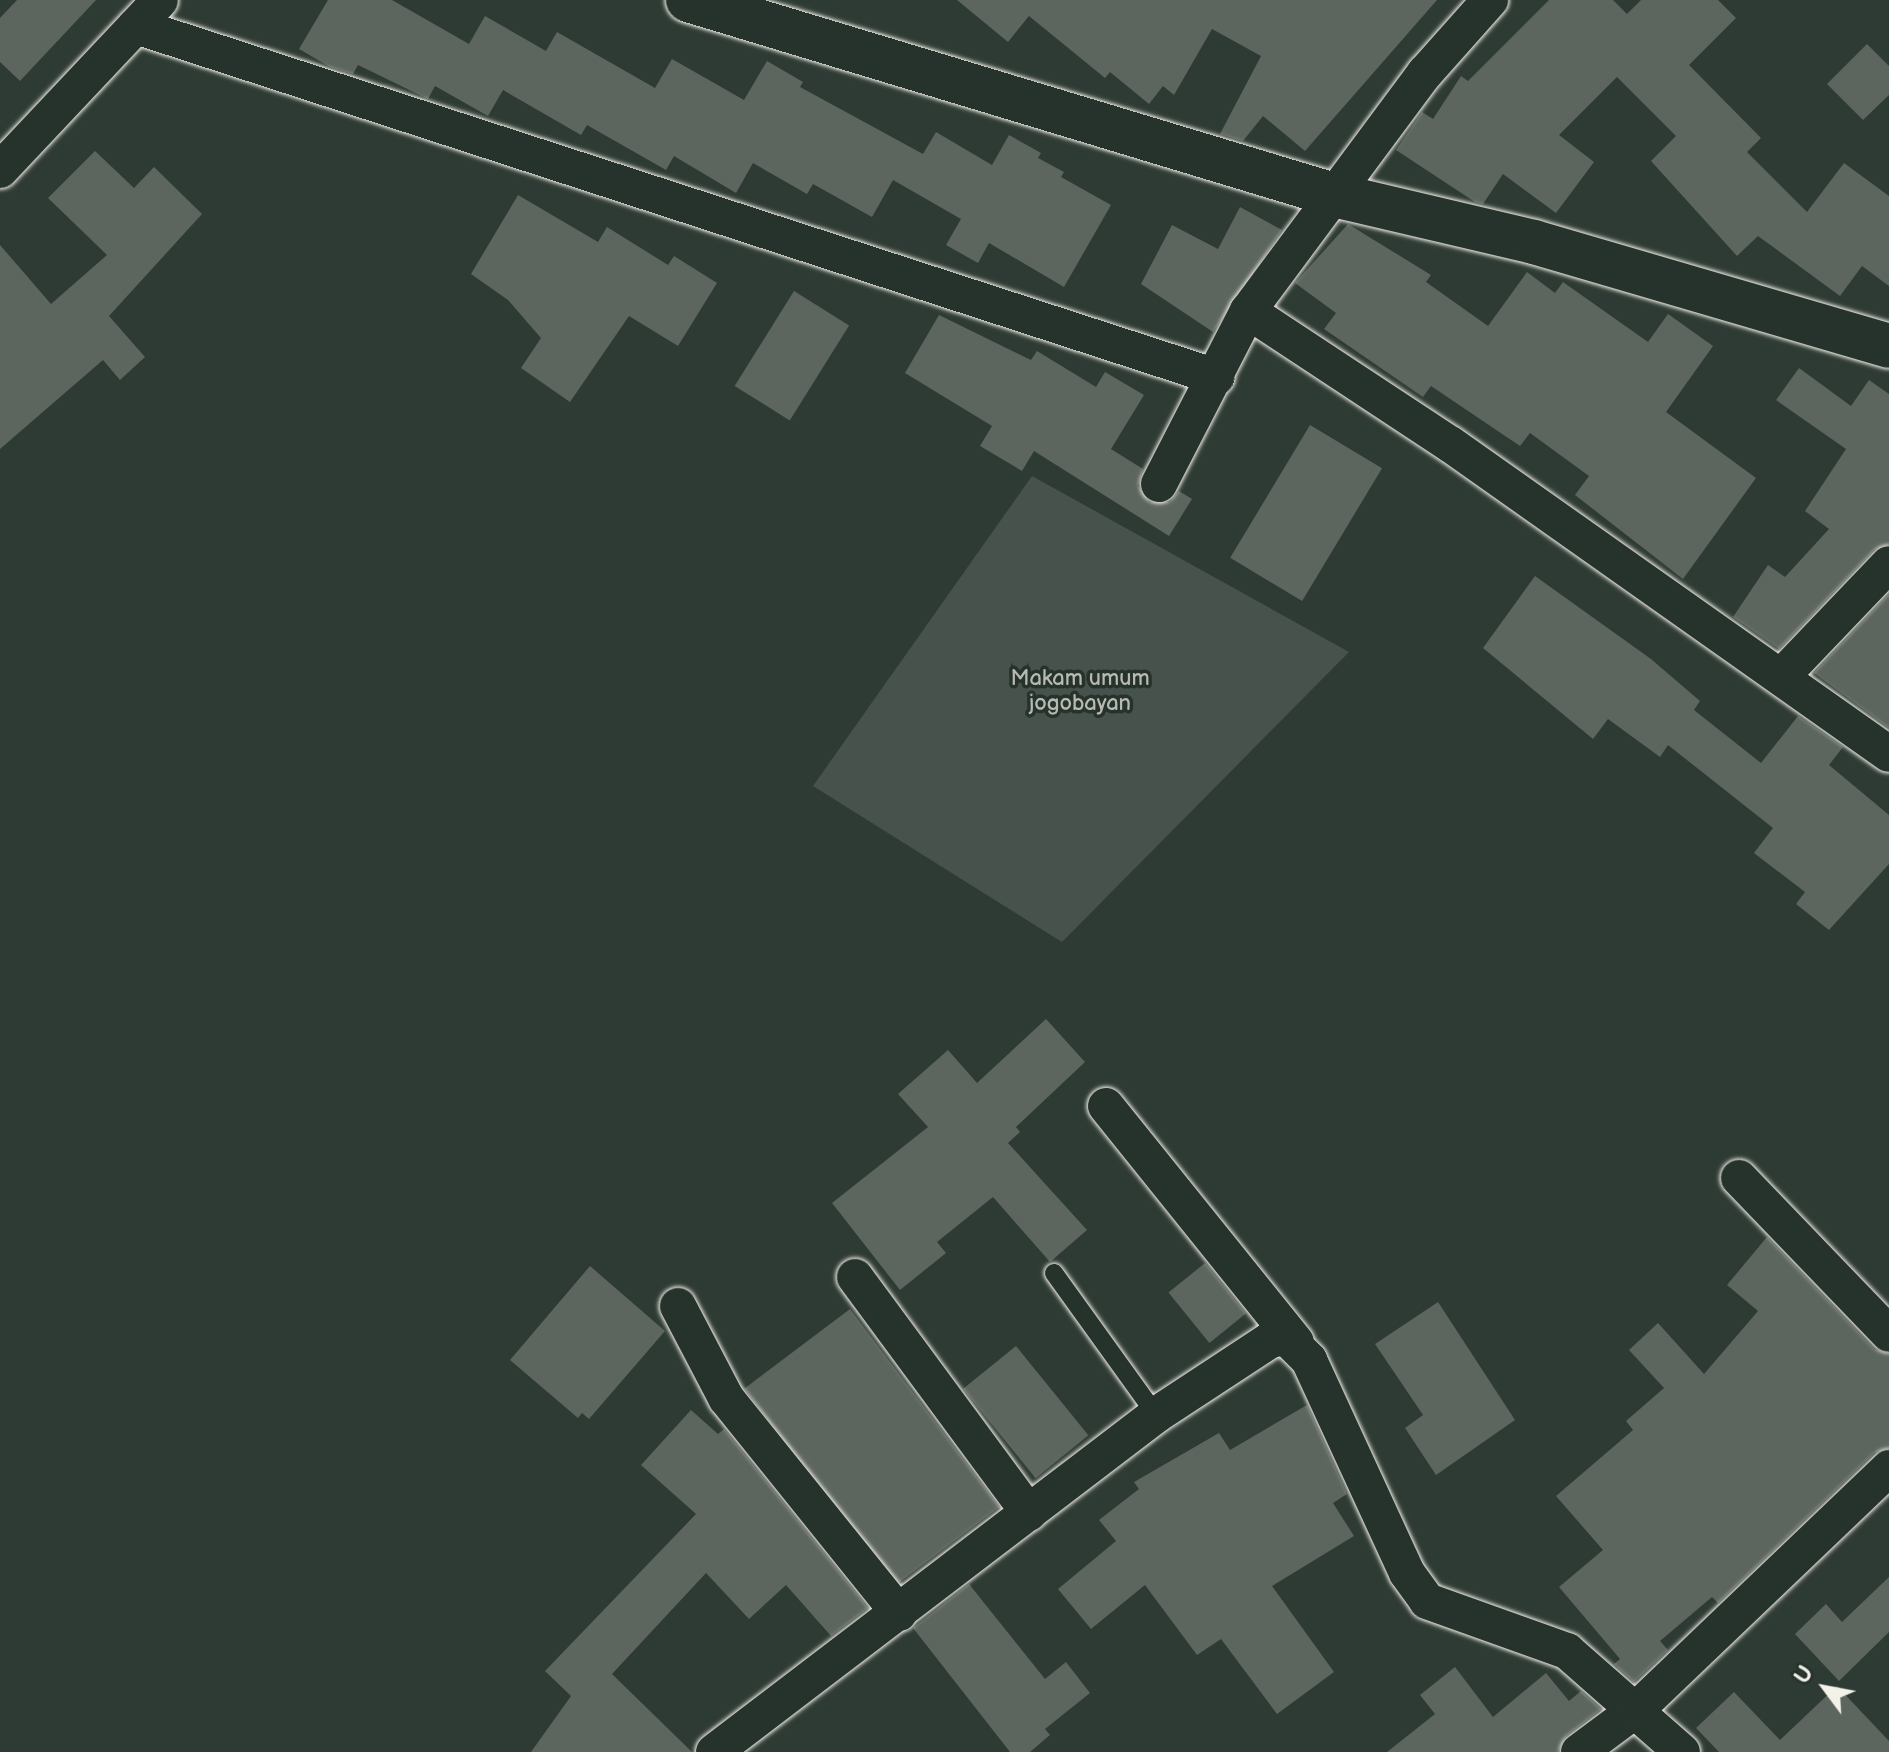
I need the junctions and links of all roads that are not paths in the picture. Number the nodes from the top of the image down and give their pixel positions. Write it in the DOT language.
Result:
graph roads {
  1 [pos="160,0"];
  2 [pos="688,0"];
  3 [pos="1490,0"];
  4 [pos="136,26"];
  5 [pos="0,170"];
  6 [pos="1334,195"];
  7 [pos="1248,311"];
  8 [pos="1889,346"];
  9 [pos="1216,377"];
  10 [pos="1159,484"];
  11 [pos="1889,564"];
  12 [pos="1781,677"];
  13 [pos="1889,754"];
  14 [pos="1106,1106"];
  15 [pos="1739,1178"];
  16 [pos="1054,1273"];
  17 [pos="855,1277"];
  18 [pos="678,1306"];
  19 [pos="1889,1334"];
  20 [pos="1296,1342"];
  21 [pos="1156,1415"];
  22 [pos="1889,1468"];
  23 [pos="1029,1513"];
  24 [pos="899,1613"];
  25 [pos="1637,1709"];
  26 [pos="714,1752"];
  27 [pos="1579,1752"];
  28 [pos="1682,1752"];
  1 -- 4 [label="street"];
  2 -- 6 [label="street"];
  3 -- 6 [label="street"];
  4 -- 5 [label="street"];
  4 -- 9 [label="street"];
  6 -- 7 [label="street"];
  6 -- 8 [label="street"];
  7 -- 9 [label="street"];
  7 -- 12 [label="street"];
  9 -- 10 [label="street"];
  11 -- 12 [label="street"];
  12 -- 13 [label="street"];
  14 -- 20 [label="street"];
  15 -- 19 [label="street"];
  16 -- 21 [label="lane"];
  17 -- 23 [label="street"];
  18 -- 24 [label="street"];
  20 -- 21 [label="street"];
  20 -- 25 [label="street"];
  21 -- 23 [label="street"];
  22 -- 25 [label="street"];
  23 -- 24 [label="street"];
  24 -- 26 [label="street"];
  25 -- 27 [label="street"];
  25 -- 28 [label="street"];
}
